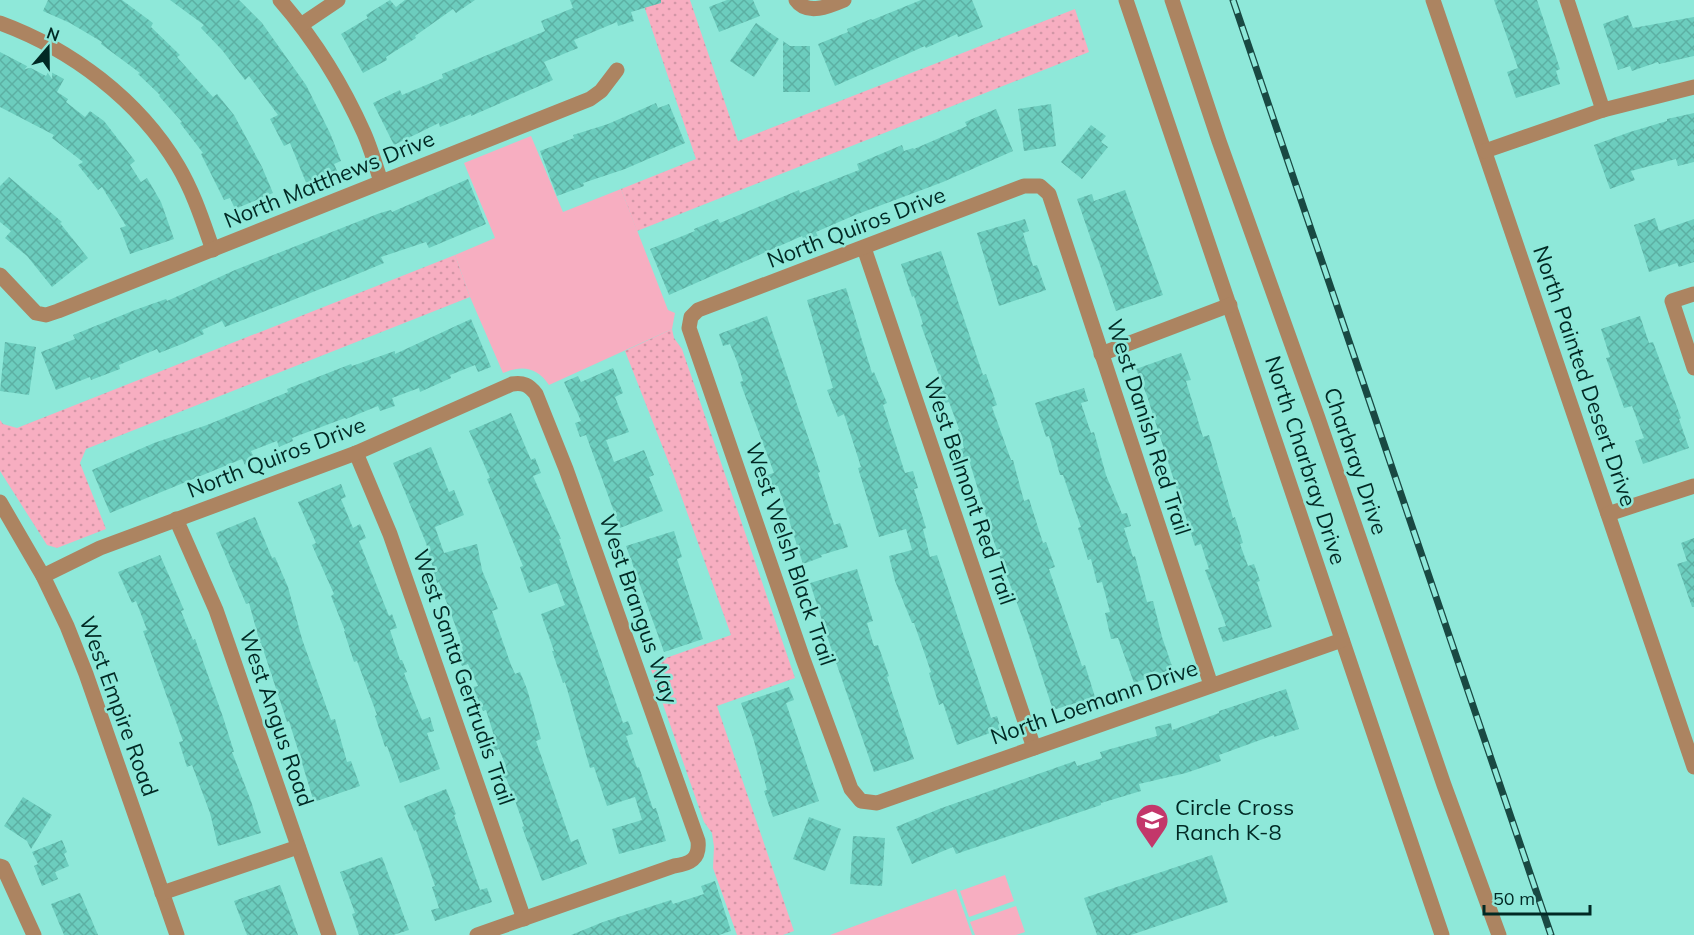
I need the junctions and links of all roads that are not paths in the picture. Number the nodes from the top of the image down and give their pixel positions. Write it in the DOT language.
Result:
graph roads {
  1 [pos="280,0"];
  2 [pos="338,0"];
  3 [pos="844,0"];
  4 [pos="1126,0"];
  5 [pos="1172,0"];
  6 [pos="1433,0"];
  7 [pos="1567,0"];
  8 [pos="798,2"];
  9 [pos="0,23"];
  10 [pos="302,25"];
  11 [pos="617,70"];
  12 [pos="1694,87"];
  13 [pos="1604,110"];
  14 [pos="1485,151"];
  15 [pos="381,182"];
  16 [pos="1040,186"];
  17 [pos="864,248"];
  18 [pos="213,250"];
  19 [pos="0,275"];
  20 [pos="1694,294"];
  21 [pos="1230,305"];
  22 [pos="691,317"];
  23 [pos="1101,354"];
  24 [pos="1694,368"];
  25 [pos="525,384"];
  26 [pos="356,453"];
  27 [pos="1694,486"];
  28 [pos="0,502"];
  29 [pos="1608,514"];
  30 [pos="176,519"];
  31 [pos="43,576"];
  32 [pos="1342,640"];
  33 [pos="1211,685"];
  34 [pos="1034,748"];
  35 [pos="1694,767"];
  36 [pos="861,801"];
  37 [pos="298,847"];
  38 [pos="0,866"];
  39 [pos="162,893"];
  40 [pos="524,919"];
  41 [pos="34,935"];
  42 [pos="177,935"];
  43 [pos="329,935"];
  44 [pos="477,935"];
  45 [pos="1442,935"];
  46 [pos="1499,935"];
  1 -- 10 [label="street"];
  2 -- 10 [label="street"];
  3 -- 8 [label="street"];
  4 -- 21 [label="street, North Charbray Drive"];
  5 -- 46 [label="street, Charbray Drive"];
  6 -- 14 [label="street, North Painted Desert Drive"];
  7 -- 13 [label="street"];
  9 -- 18 [label="street"];
  10 -- 15 [label="street"];
  11 -- 15 [label="street, North Matthews Drive"];
  12 -- 13 [label="street"];
  13 -- 14 [label="street"];
  14 -- 29 [label="street, North Painted Desert Drive"];
  15 -- 18 [label="street, North Matthews Drive"];
  16 -- 17 [label="street, North Quiros Drive"];
  16 -- 23 [label="street, West Danish Red Trail"];
  17 -- 22 [label="street, North Quiros Drive"];
  17 -- 34 [label="street, West Belmont Red Trail"];
  18 -- 19 [label="street, North Matthews Drive"];
  20 -- 24 [label="street"];
  21 -- 23 [label="street"];
  21 -- 32 [label="street, North Charbray Drive"];
  22 -- 36 [label="street, West Welsh Black Trail"];
  23 -- 33 [label="street, West Danish Red Trail"];
  25 -- 26 [label="street, North Quiros Drive"];
  25 -- 40 [label="street, West Brangus Way"];
  26 -- 30 [label="street, North Quiros Drive"];
  26 -- 40 [label="street, West Santa Gertrudis Trail"];
  27 -- 29 [label="street"];
  28 -- 31 [label="street, West Empire Road"];
  29 -- 35 [label="street, North Painted Desert Drive"];
  30 -- 31 [label="street, North Quiros Drive"];
  30 -- 37 [label="street, West Angus Road"];
  31 -- 39 [label="street, West Empire Road"];
  32 -- 33 [label="street, North Loemann Drive"];
  32 -- 45 [label="street, North Charbray Drive"];
  33 -- 34 [label="street, North Loemann Drive"];
  34 -- 36 [label="street, North Loemann Drive"];
  37 -- 39 [label="street"];
  37 -- 43 [label="street, West Angus Road"];
  38 -- 41 [label="street"];
  39 -- 42 [label="street, West Empire Road"];
  40 -- 44 [label="street"];
}
